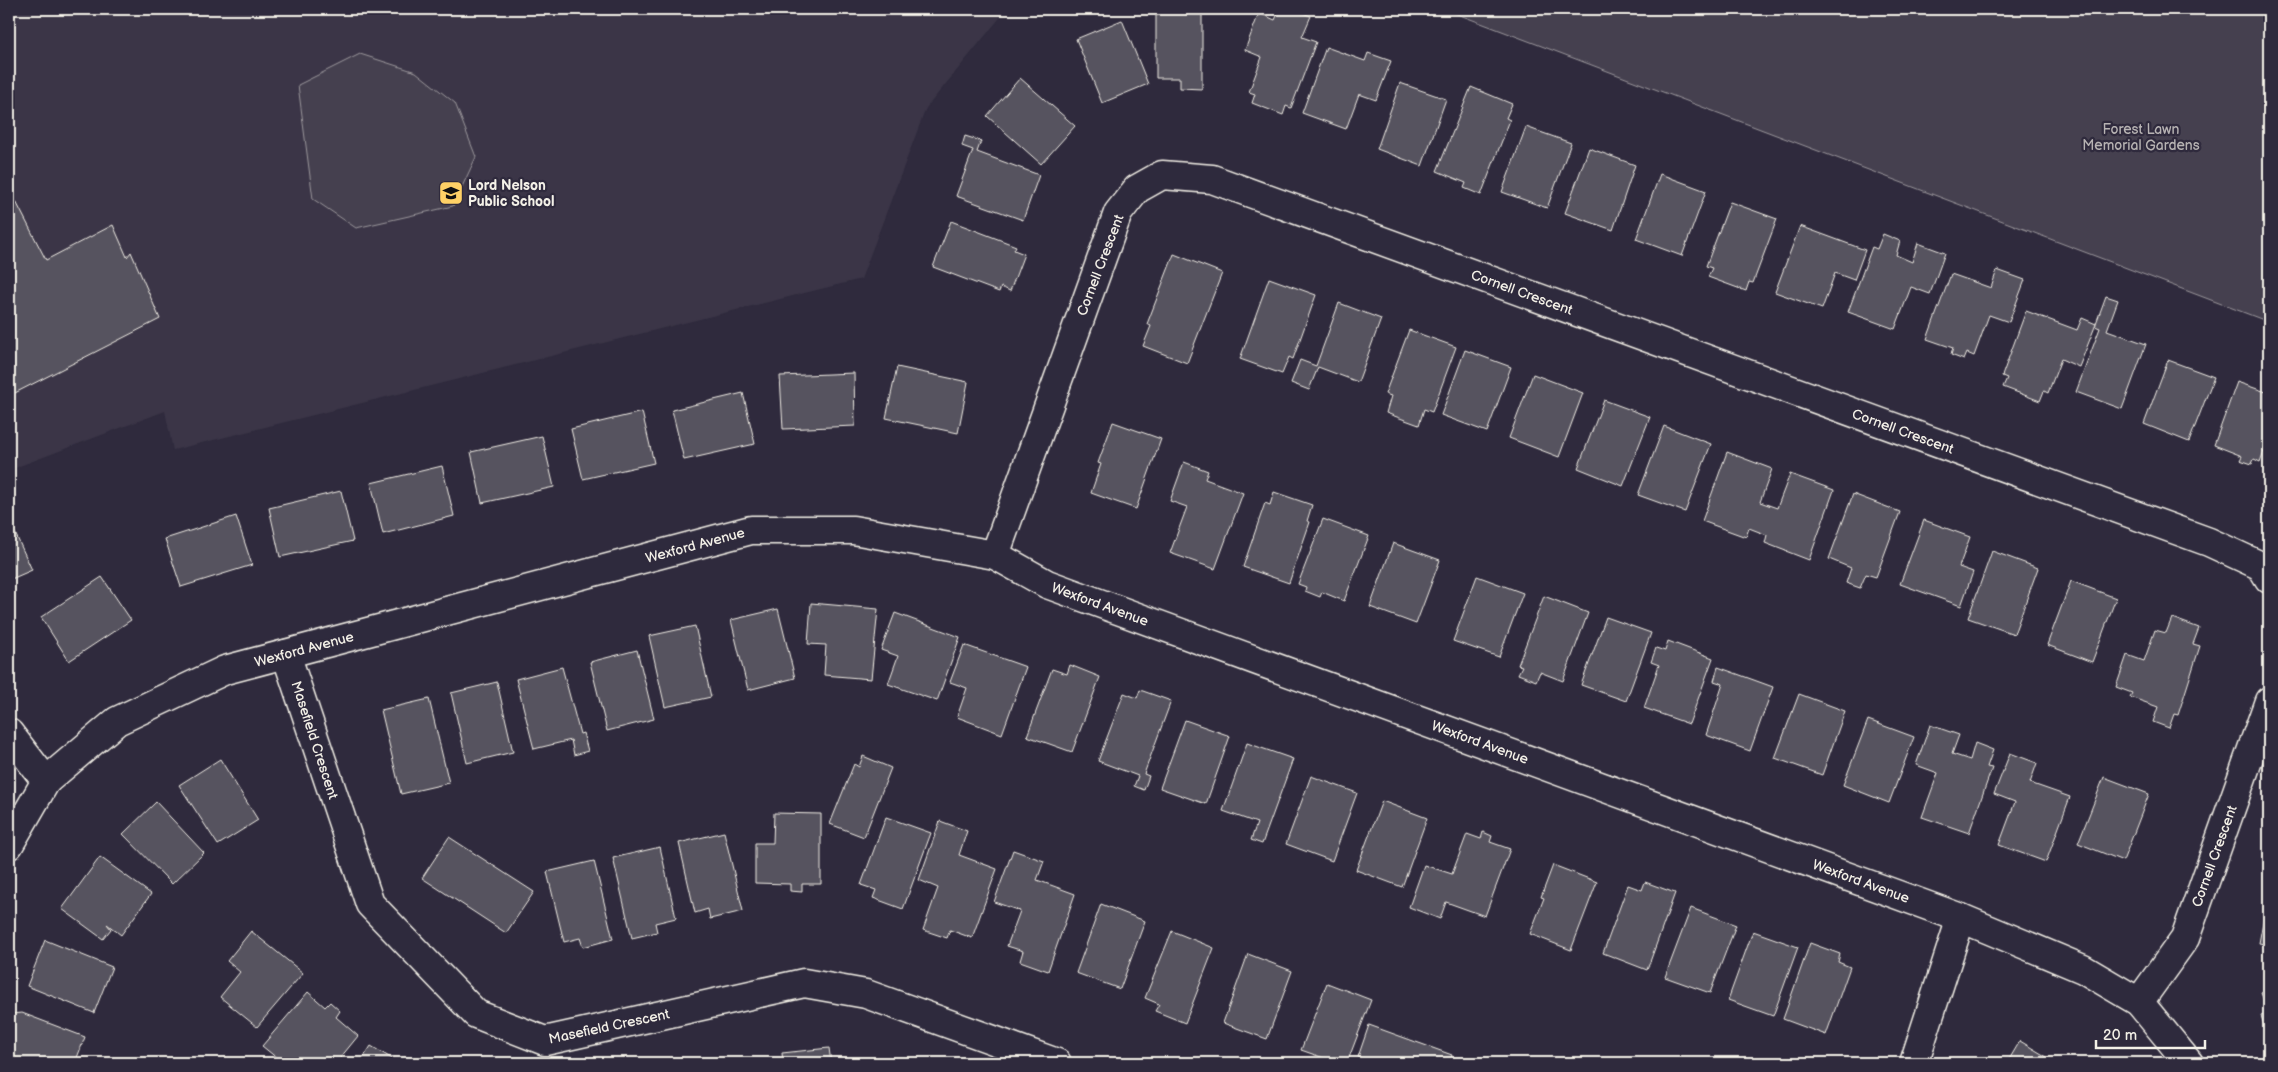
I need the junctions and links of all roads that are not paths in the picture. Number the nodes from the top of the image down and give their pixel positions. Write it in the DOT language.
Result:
graph roads {
  1 [pos="995,555"];
  2 [pos="2269,579"];
  3 [pos="286,654"];
  4 [pos="2269,701"];
  5 [pos="9,733"];
  6 [pos="46,781"];
  7 [pos="9,845"];
  8 [pos="1960,918"];
  9 [pos="2139,1002"];
  10 [pos="1057,1063"];
  11 [pos="1914,1063"];
  12 [pos="2189,1063"];
  1 -- 2 [label="street, Cornell Crescent"];
  1 -- 3 [label="street, Wexford Avenue"];
  1 -- 8 [label="street, Wexford Avenue"];
  3 -- 6 [label="street, Wexford Avenue"];
  3 -- 10 [label="street, Masefield Crescent"];
  4 -- 9 [label="street, Cornell Crescent"];
  5 -- 6 [label="street"];
  6 -- 7 [label="street, Wexford Avenue"];
  8 -- 9 [label="street, Wexford Avenue"];
  8 -- 11 [label="street"];
  9 -- 12 [label="street, Wexford Avenue"];
}
